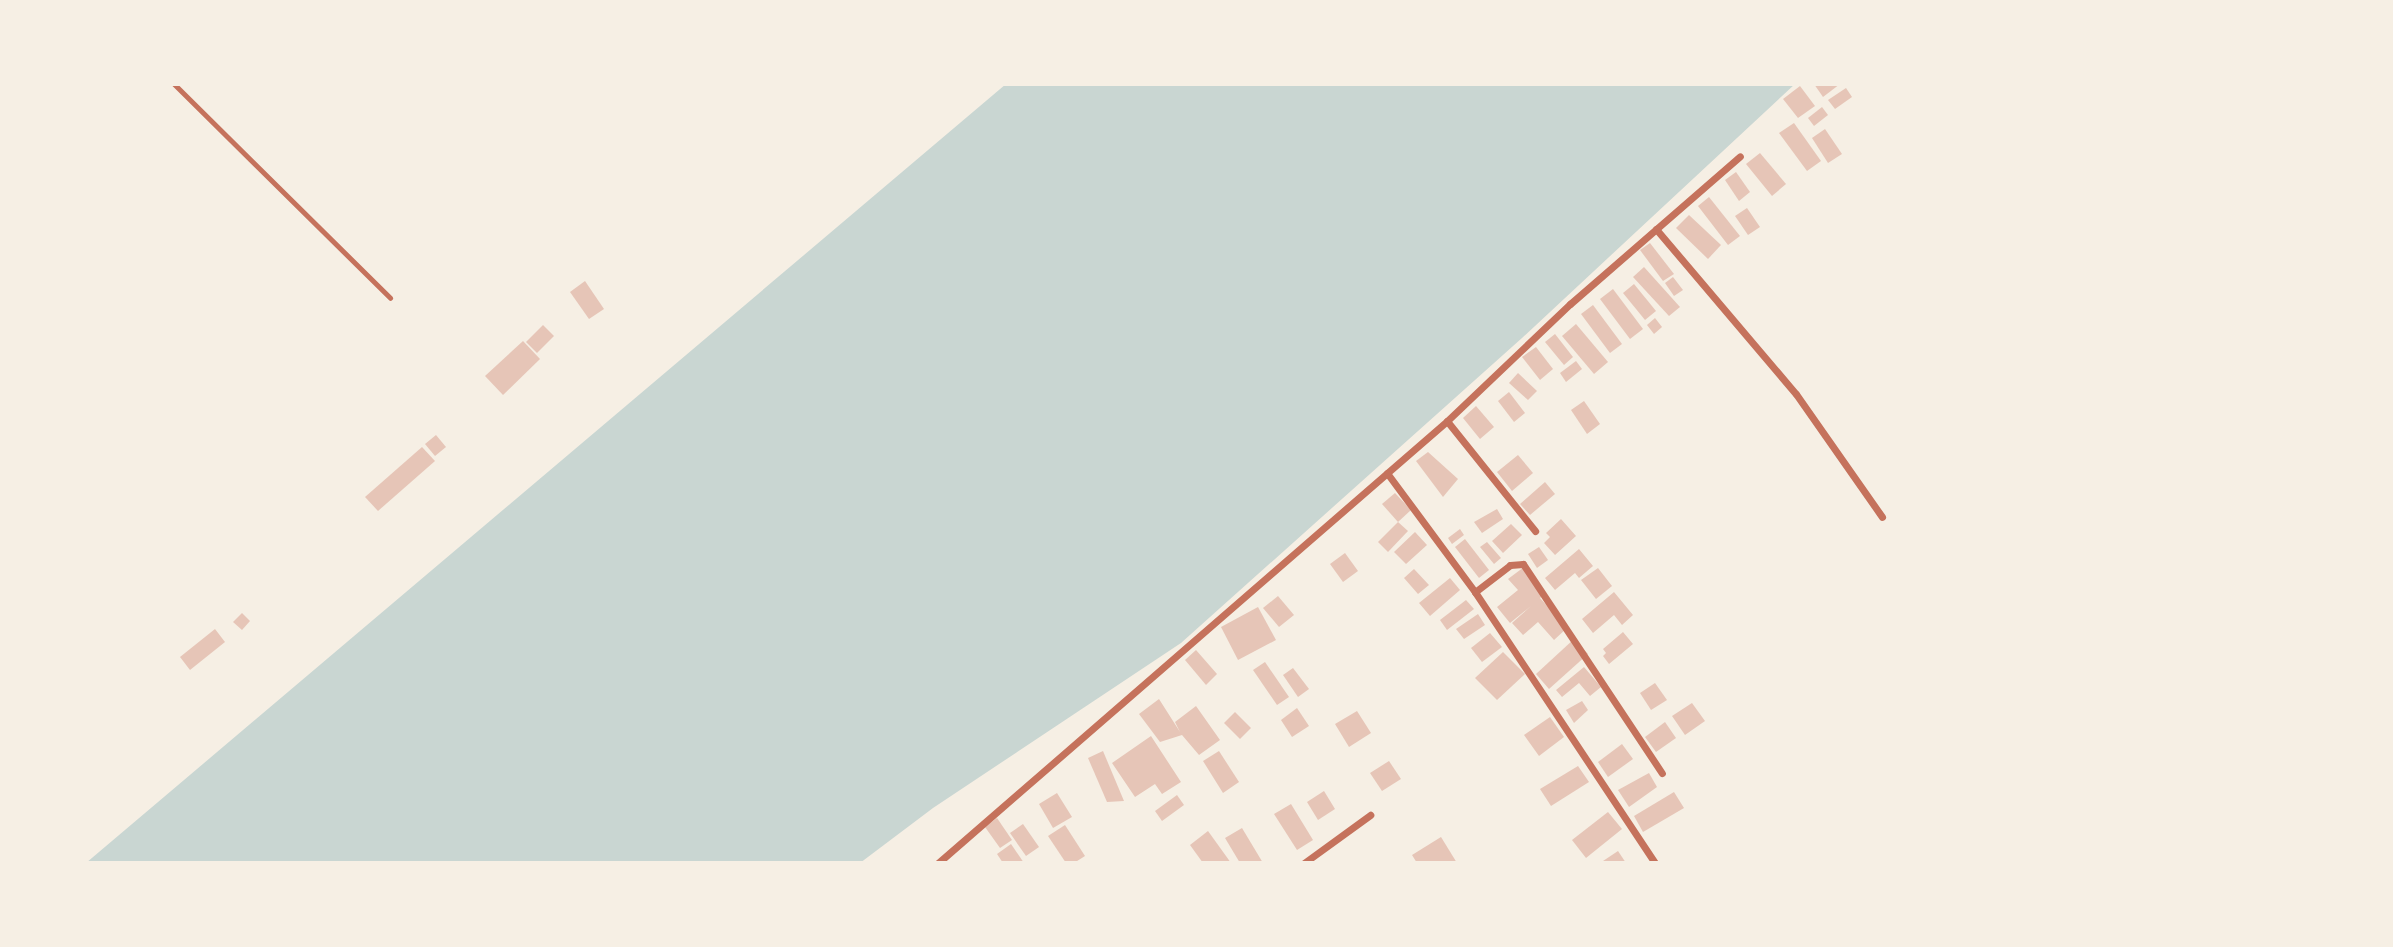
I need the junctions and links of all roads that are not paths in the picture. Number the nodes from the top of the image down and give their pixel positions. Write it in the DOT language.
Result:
graph roads {
  1 [pos="174,84"];
  2 [pos="1740,156"];
  3 [pos="1656,229"];
  4 [pos="390,298"];
  5 [pos="1447,421"];
  6 [pos="1387,473"];
  7 [pos="1882,517"];
  8 [pos="1535,531"];
  9 [pos="1475,592"];
  10 [pos="1662,773"];
  11 [pos="1370,815"];
  12 [pos="938,863"];
  13 [pos="1304,863"];
  14 [pos="1654,863"];
  1 -- 4 [label="lane"];
  2 -- 3 [label="street"];
  3 -- 5 [label="street"];
  3 -- 7 [label="street"];
  5 -- 6 [label="street"];
  5 -- 8 [label="street"];
  6 -- 9 [label="street"];
  6 -- 12 [label="street"];
  9 -- 10 [label="street"];
  9 -- 14 [label="street"];
  11 -- 13 [label="street"];
}
